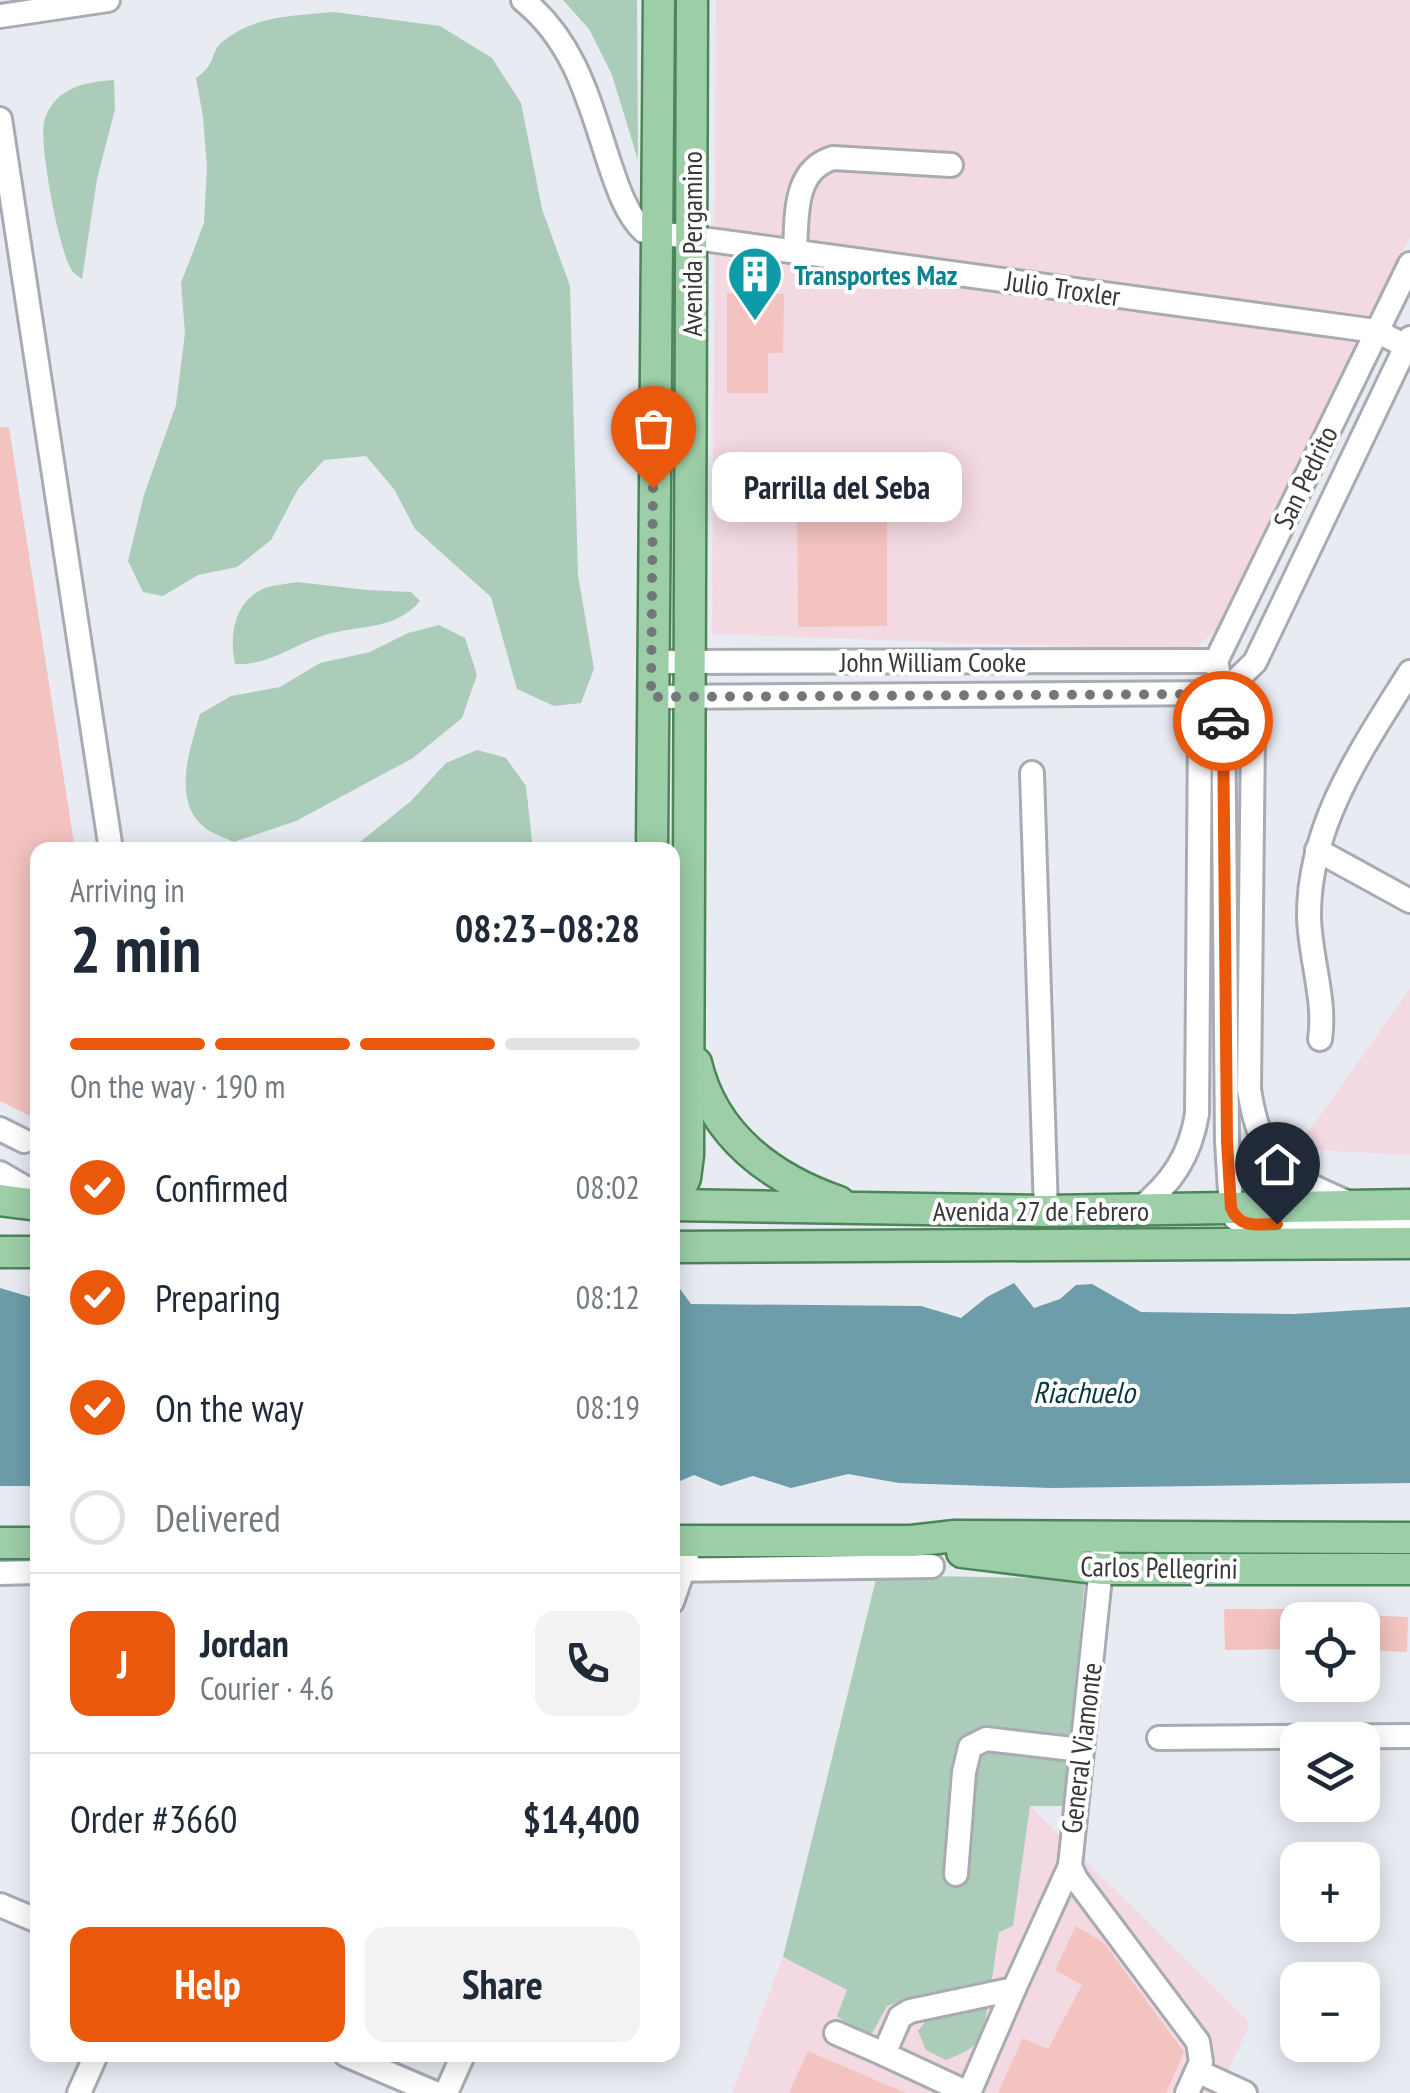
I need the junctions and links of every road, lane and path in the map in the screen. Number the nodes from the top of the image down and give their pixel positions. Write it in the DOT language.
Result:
graph roads {
  1 [pos="108,0"];
  2 [pos="523,0"];
  3 [pos="659,0"];
  4 [pos="692,0"];
  5 [pos="0,16"];
  6 [pos="0,120"];
  7 [pos="951,165"];
  8 [pos="656,233"];
  9 [pos="691,237"];
  10 [pos="795,251"];
  11 [pos="1410,264"];
  12 [pos="1376,331"];
  13 [pos="1408,342"];
  14 [pos="1216,661"];
  15 [pos="651,662"];
  16 [pos="691,662"];
  17 [pos="1410,672"];
  18 [pos="1223,694"];
  19 [pos="691,696"];
  20 [pos="651,697"];
  21 [pos="1032,773"];
  22 [pos="110,842"];
  23 [pos="652,842"];
  24 [pos="1317,850"];
  25 [pos="1410,900"];
  26 [pos="690,1038"];
  27 [pos="1320,1039"];
  28 [pos="0,1129"];
  29 [pos="24,1141"];
  30 [pos="0,1173"];
  31 [pos="680,1187"];
  32 [pos="30,1190"];
  33 [pos="0,1200"];
  34 [pos="30,1203"];
  35 [pos="680,1205"];
  36 [pos="1355,1205"];
  37 [pos="1410,1205"];
  38 [pos="1231,1208"];
  39 [pos="1138,1210"];
  40 [pos="865,1211"];
  41 [pos="1046,1211"];
  42 [pos="1410,1224"];
  43 [pos="1410,1242"];
  44 [pos="680,1247"];
  45 [pos="0,1252"];
  46 [pos="30,1252"];
  47 [pos="1410,1538"];
  48 [pos="0,1543"];
  49 [pos="30,1543"];
  50 [pos="1103,1554"];
  51 [pos="680,1555"];
  52 [pos="932,1566"];
  53 [pos="1410,1570"];
  54 [pos="30,1572"];
  55 [pos="0,1573"];
  56 [pos="1410,1736"];
  57 [pos="1160,1738"];
  58 [pos="1081,1750"];
  59 [pos="1070,1866"];
  60 [pos="956,1874"];
  61 [pos="0,1905"];
  62 [pos="30,1918"];
  63 [pos="1014,1989"];
  64 [pos="836,2032"];
  65 [pos="884,2054"];
  66 [pos="93,2062"];
  67 [pos="362,2062"];
  68 [pos="460,2062"];
  69 [pos="1197,2071"];
  70 [pos="78,2093"];
  71 [pos="435,2093"];
  72 [pos="446,2093"];
  73 [pos="968,2093"];
  74 [pos="1187,2093"];
  75 [pos="1245,2093"];
  1 -- 5 [label="street"];
  2 -- 8 [label="street"];
  3 -- 8 [label="main road, Avenida Pergamino"];
  4 -- 9 [label="main road, Avenida Pergamino"];
  6 -- 22 [label="street"];
  7 -- 10 [label="street"];
  8 -- 9 [label="street, Julio Troxler"];
  8 -- 15 [label="main road, Avenida Pergamino"];
  9 -- 10 [label="street, Julio Troxler"];
  9 -- 16 [label="main road, Avenida Pergamino"];
  10 -- 12 [label="street, Julio Troxler"];
  11 -- 12 [label="street, San Pedrito"];
  12 -- 13 [label="street, Julio Troxler"];
  12 -- 14 [label="street, San Pedrito"];
  13 -- 18 [label="street, San Pedrito"];
  14 -- 16 [label="street, John William Cooke"];
  14 -- 18 [label="street"];
  15 -- 16 [label="street, John William Cooke"];
  15 -- 20 [label="main road, Avenida Pergamino"];
  16 -- 19 [label="main road, Avenida Pergamino"];
  17 -- 24 [label="street"];
  18 -- 19 [label="street, John William Cooke"];
  18 -- 36 [label="street"];
  18 -- 38 [label="street"];
  18 -- 39 [label="street, San Pedrito"];
  19 -- 20 [label="street, John William Cooke"];
  19 -- 26 [label="main road, Avenida Pergamino"];
  20 -- 23 [label="main road, Avenida Pergamino"];
  21 -- 41 [label="street"];
  24 -- 25 [label="street"];
  24 -- 27 [label="street"];
  26 -- 31 [label="main road, Avenida Pergamino"];
  26 -- 40 [label="main road"];
  28 -- 29 [label="street"];
  30 -- 32 [label="street"];
  33 -- 34 [label="main road"];
  35 -- 40 [label="main road, Avenida 27 de Febrero"];
  36 -- 37 [label="main road, Avenida 27 de Febrero"];
  36 -- 38 [label="main road, Avenida 27 de Febrero"];
  38 -- 39 [label="main road, Avenida 27 de Febrero"];
  38 -- 42 [label="street"];
  39 -- 41 [label="main road, Avenida 27 de Febrero"];
  40 -- 41 [label="main road, Avenida 27 de Febrero"];
  43 -- 44 [label="main road, Avenida 27 de Febrero"];
  45 -- 46 [label="main road"];
  47 -- 50 [label="main road, Carlos Pellegrini"];
  48 -- 49 [label="main road"];
  50 -- 51 [label="main road, Carlos Pellegrini"];
  50 -- 53 [label="main road, Carlos Pellegrini"];
  50 -- 58 [label="street, General Viamonte"];
  51 -- 52 [label="street"];
  54 -- 55 [label="street"];
  56 -- 57 [label="street"];
  58 -- 59 [label="street, General Viamonte"];
  58 -- 60 [label="street"];
  59 -- 63 [label="street"];
  59 -- 69 [label="street, General Viamonte"];
  61 -- 62 [label="street"];
  63 -- 65 [label="street"];
  63 -- 73 [label="street"];
  64 -- 65 [label="street"];
  65 -- 73 [label="street"];
  66 -- 70 [label="street"];
  67 -- 71 [label="street"];
  68 -- 72 [label="street"];
  69 -- 74 [label="street"];
  69 -- 75 [label="street"];
}
